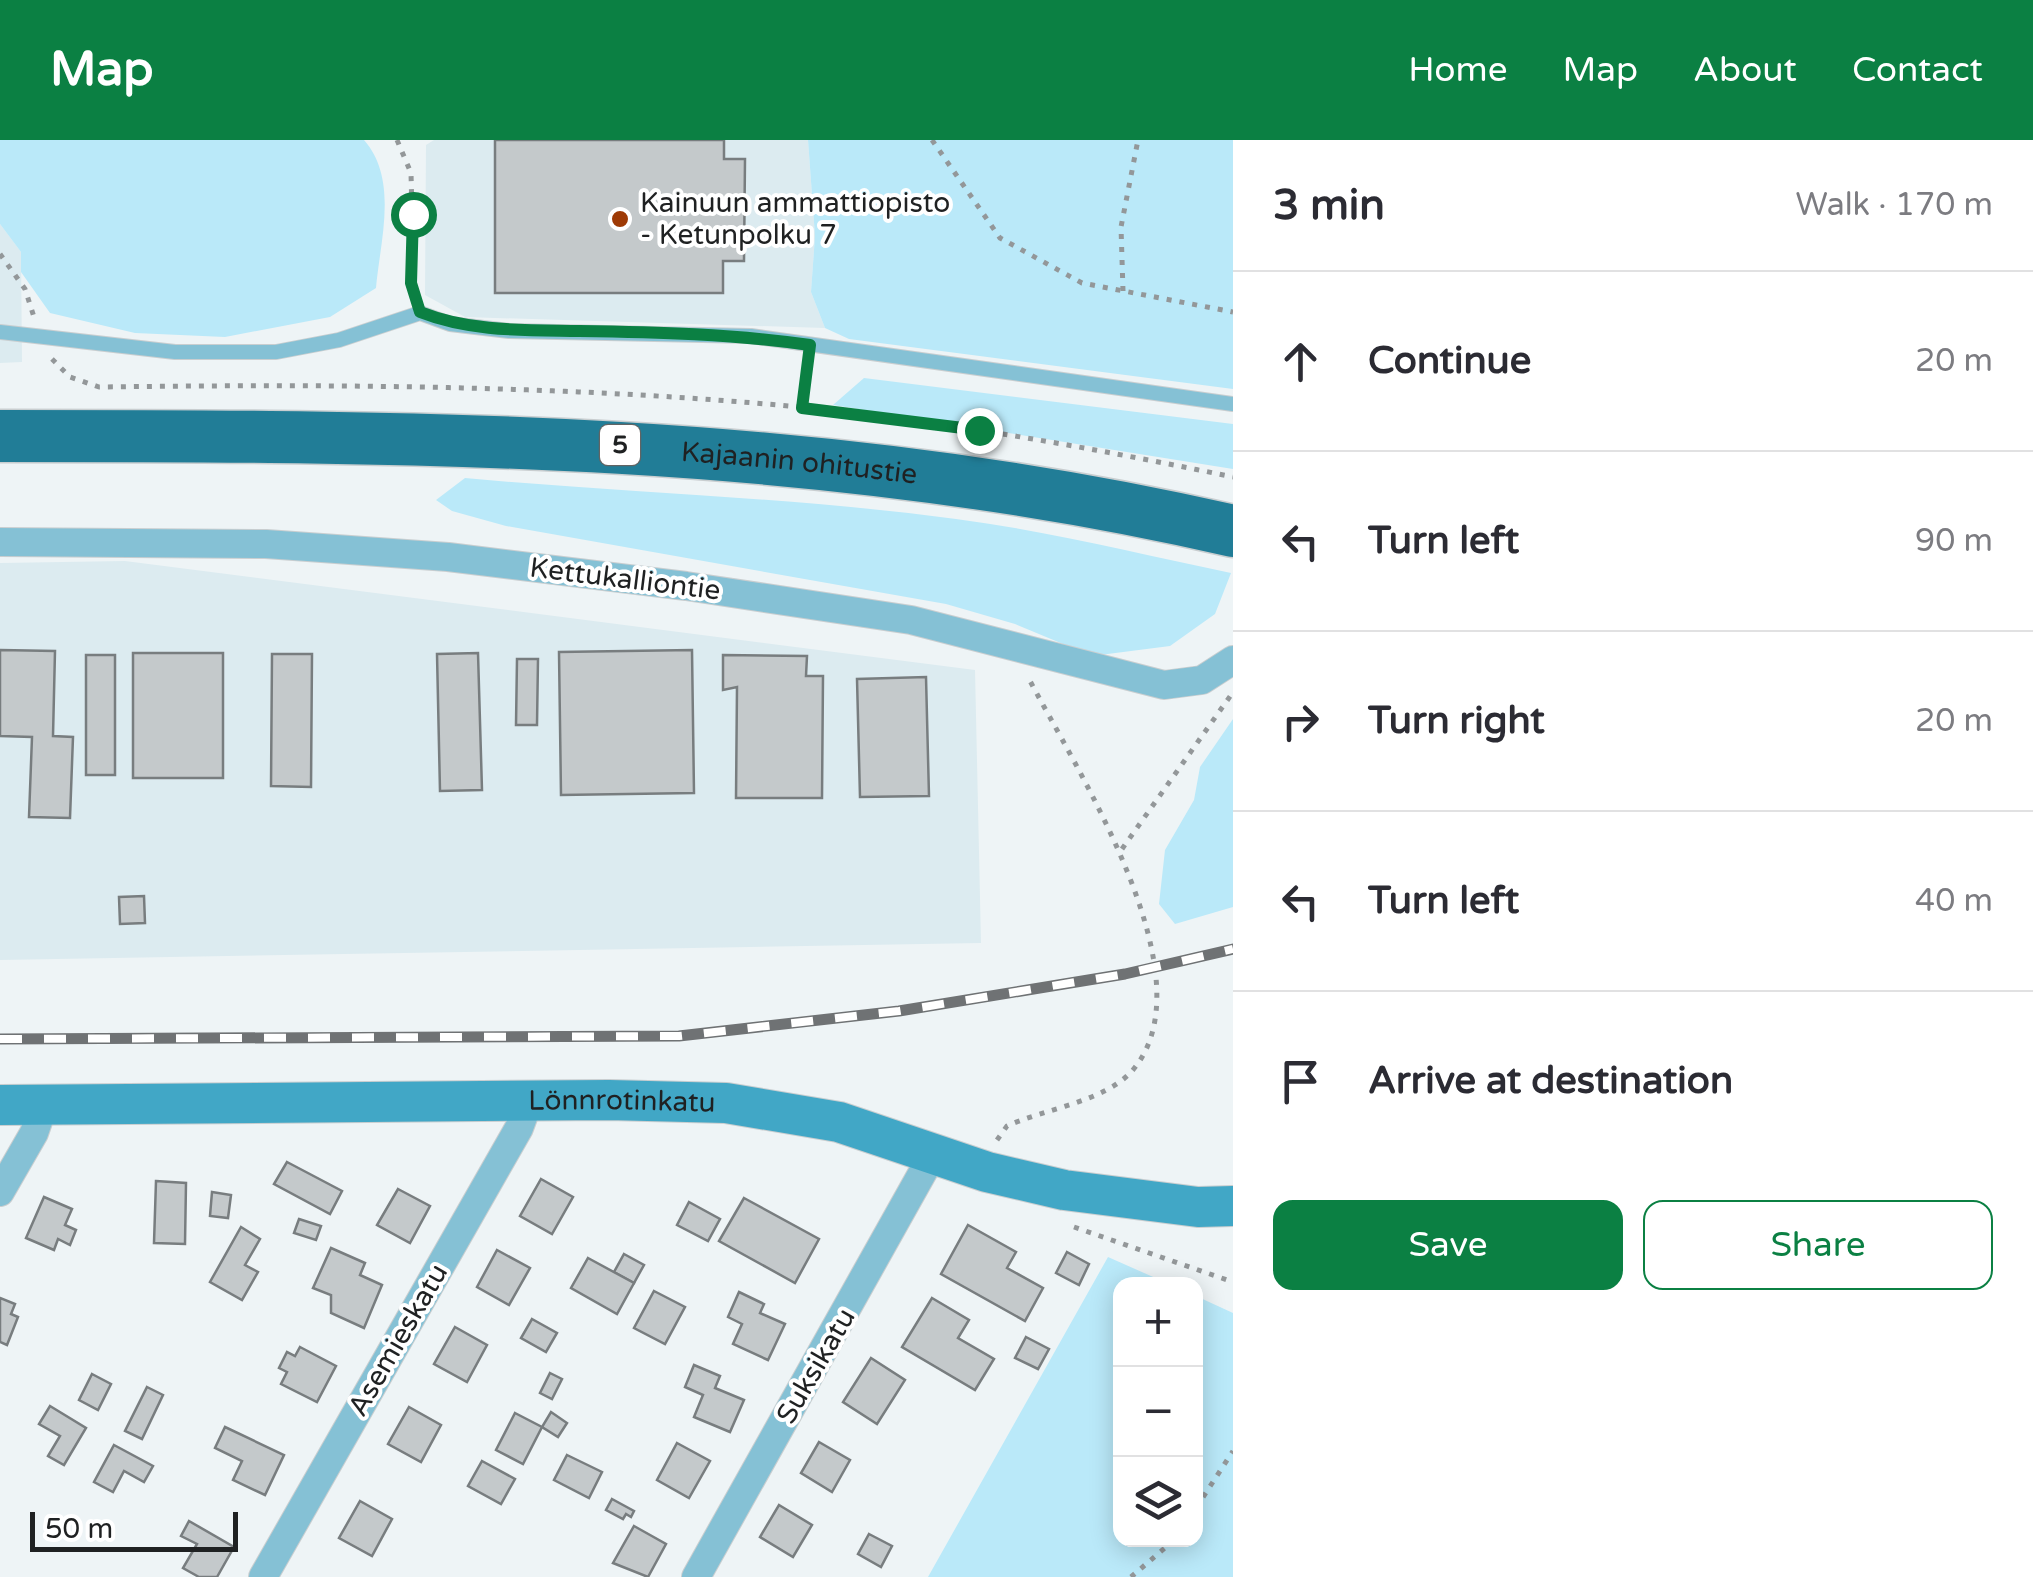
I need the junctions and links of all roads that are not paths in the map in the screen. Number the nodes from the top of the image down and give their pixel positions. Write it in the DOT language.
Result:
graph roads {
  1 [pos="0,332"];
  2 [pos="1233,404"];
  3 [pos="0,436"];
  4 [pos="1233,531"];
  5 [pos="0,542"];
  6 [pos="1233,660"];
  7 [pos="529,1102"];
  8 [pos="0,1104"];
  9 [pos="44,1104"];
  10 [pos="933,1154"];
  11 [pos="0,1192"];
  12 [pos="1233,1206"];
  13 [pos="263,1577"];
  14 [pos="696,1577"];
  1 -- 2 [label="lane"];
  3 -- 4 [label="highway, Kajaanin ohitustie / 5"];
  5 -- 6 [label="street, Kettukalliontie"];
  7 -- 9 [label="street, Lönnrotinkatu"];
  7 -- 10 [label="street, Lönnrotinkatu"];
  7 -- 13 [label="street, Asemieskatu"];
  8 -- 9 [label="street, Lönnrotinkatu"];
  9 -- 11 [label="street"];
  10 -- 12 [label="street, Lönnrotinkatu"];
  10 -- 14 [label="street, Suksikatu"];
}
